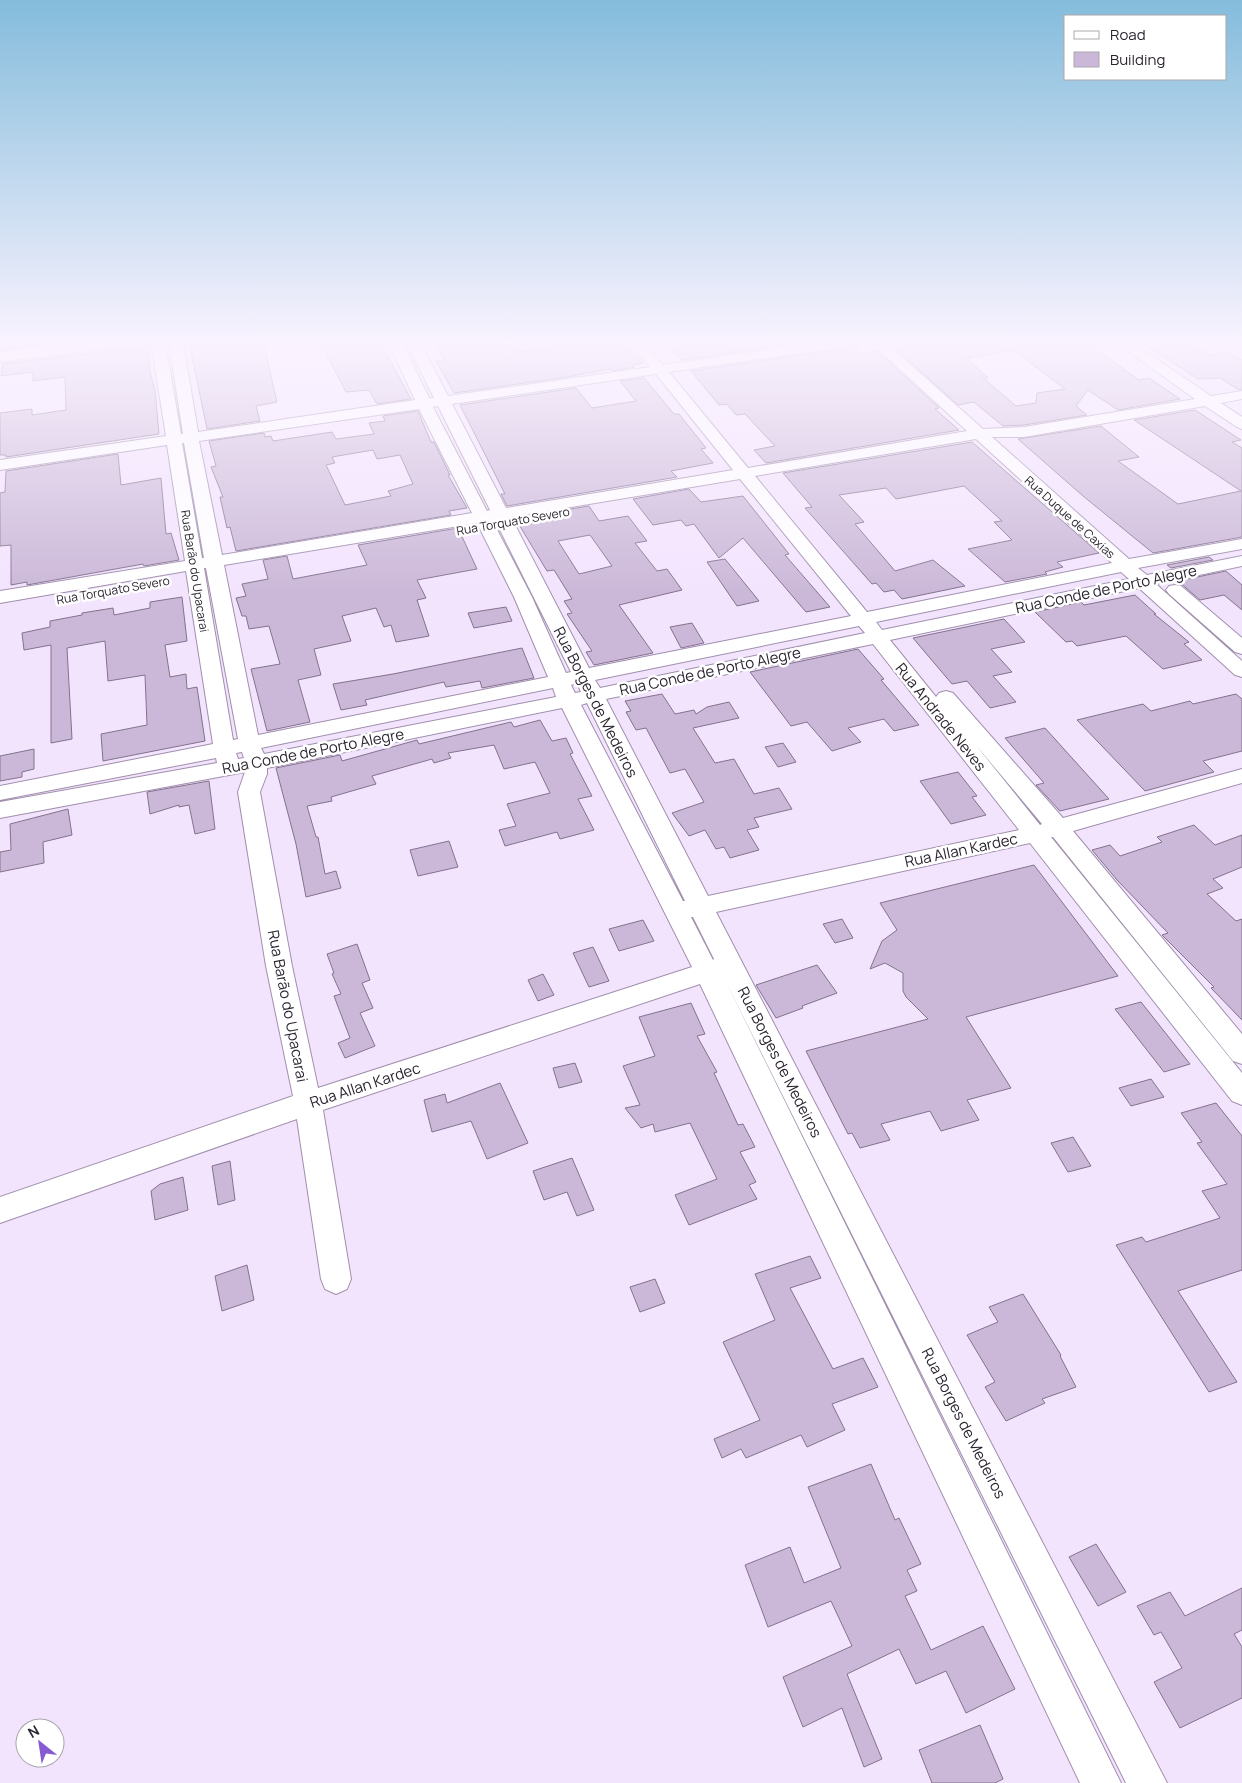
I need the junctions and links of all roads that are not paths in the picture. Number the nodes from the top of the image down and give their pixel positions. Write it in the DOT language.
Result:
graph roads {
  1 [pos="179,425"];
  2 [pos="181,425"];
  3 [pos="259,425"];
  4 [pos="445,425"];
  5 [pos="714,425"];
  6 [pos="979,425"];
  7 [pos="1064,425"];
  8 [pos="182,436"];
  9 [pos="992,437"];
  10 [pos="51,454"];
  11 [pos="0,458"];
  12 [pos="0,465"];
  13 [pos="196,466"];
  14 [pos="178,469"];
  15 [pos="756,476"];
  16 [pos="202,492"];
  17 [pos="182,494"];
  18 [pos="1070,498"];
  19 [pos="1053,501"];
  20 [pos="493,519"];
  21 [pos="1242,544"];
  22 [pos="1242,561"];
  23 [pos="216,566"];
  24 [pos="196,570"];
  25 [pos="1136,570"];
  26 [pos="1161,578"];
  27 [pos="1008,590"];
  28 [pos="0,597"];
  29 [pos="1023,606"];
  30 [pos="0,609"];
  31 [pos="877,626"];
  32 [pos="230,646"];
  33 [pos="731,647"];
  34 [pos="1242,648"];
  35 [pos="208,652"];
  36 [pos="741,664"];
  37 [pos="1241,670"];
  38 [pos="576,688"];
  39 [pos="960,727"];
  40 [pos="253,753"];
  41 [pos="227,759"];
  42 [pos="1242,776"];
  43 [pos="55,791"];
  44 [pos="249,792"];
  45 [pos="0,793"];
  46 [pos="0,810"];
  47 [pos="1058,828"];
  48 [pos="1036,834"];
  49 [pos="689,909"];
  50 [pos="719,968"];
  51 [pos="1242,1054"];
  52 [pos="1242,1093"];
  53 [pos="308,1103"];
  54 [pos="0,1210"];
  55 [pos="874,1246"];
  56 [pos="845,1256"];
  57 [pos="336,1279"];
  58 [pos="1101,1783"];
  59 [pos="1147,1783"];
  1 -- 8 [label="street, Rua Barão do Upacarai"];
  2 -- 8 [label="street, Rua Barão do Upacarai"];
  3 -- 8 [label="street"];
  4 -- 20 [label="street, Rua Borges de Medeiros"];
  5 -- 15 [label="street, Rua Andrade Neves"];
  6 -- 9 [label="street, Rua Duque de Caxias"];
  7 -- 9 [label="street, Rua Torquato Severo"];
  8 -- 10 [label="street"];
  8 -- 13 [label="street, Rua Barão do Upacarai"];
  8 -- 14 [label="street, Rua Barão do Upacarai"];
  9 -- 15 [label="street, Rua Torquato Severo"];
  9 -- 18 [label="street, Rua Duque de Caxias"];
  9 -- 19 [label="street, Rua Duque de Caxias"];
  10 -- 11 [label="street"];
  10 -- 12 [label="street"];
  13 -- 14 [label="street"];
  13 -- 16 [label="street, Rua Barão do Upacarai"];
  14 -- 17 [label="street, Rua Barão do Upacarai"];
  15 -- 20 [label="street, Rua Torquato Severo"];
  15 -- 31 [label="street, Rua Andrade Neves"];
  16 -- 17 [label="street"];
  16 -- 23 [label="street, Rua Barão do Upacarai"];
  17 -- 24 [label="street, Rua Barão do Upacarai"];
  18 -- 19 [label="street"];
  18 -- 25 [label="street, Rua Duque de Caxias"];
  19 -- 25 [label="street, Rua Duque de Caxias"];
  20 -- 23 [label="street, Rua Torquato Severo"];
  20 -- 38 [label="street, Rua Borges de Medeiros"];
  21 -- 25 [label="street, Rua Conde de Porto Alegre"];
  22 -- 26 [label="street, Rua Conde de Porto Alegre"];
  23 -- 24 [label="street, Rua Torquato Severo"];
  23 -- 32 [label="street, Rua Barão do Upacarai"];
  24 -- 28 [label="street, Rua Torquato Severo"];
  24 -- 30 [label="street, Rua Torquato Severo"];
  24 -- 35 [label="street, Rua Barão do Upacarai"];
  25 -- 26 [label="street, Rua Conde de Porto Alegre"];
  25 -- 27 [label="street, Rua Conde de Porto Alegre"];
  25 -- 29 [label="street, Rua Conde de Porto Alegre"];
  25 -- 37 [label="street, Rua Duque de Caxias"];
  26 -- 34 [label="street"];
  27 -- 29 [label="street"];
  27 -- 31 [label="street, Rua Conde de Porto Alegre"];
  29 -- 31 [label="street, Rua Conde de Porto Alegre"];
  31 -- 33 [label="street, Rua Conde de Porto Alegre"];
  31 -- 36 [label="street, Rua Conde de Porto Alegre"];
  31 -- 39 [label="street, Rua Andrade Neves"];
  32 -- 35 [label="street"];
  32 -- 40 [label="street, Rua Barão do Upacarai"];
  33 -- 36 [label="street"];
  33 -- 38 [label="street, Rua Conde de Porto Alegre"];
  35 -- 41 [label="street, Rua Barão do Upacarai"];
  36 -- 38 [label="street, Rua Conde de Porto Alegre"];
  38 -- 40 [label="street, Rua Conde de Porto Alegre"];
  38 -- 49 [label="street, Rua Borges de Medeiros"];
  39 -- 47 [label="street, Rua Andrade Neves"];
  39 -- 48 [label="street, Rua Andrade Neves"];
  40 -- 41 [label="street, Rua Conde de Porto Alegre"];
  40 -- 44 [label="street, Rua Barão do Upacarai"];
  41 -- 43 [label="street, Rua Conde de Porto Alegre"];
  41 -- 44 [label="street, Rua Barão do Upacarai"];
  42 -- 47 [label="street, Rua Allan Kardec"];
  43 -- 45 [label="street, Rua Conde de Porto Alegre"];
  43 -- 46 [label="street, Rua Conde de Porto Alegre"];
  44 -- 53 [label="street, Rua Barão do Upacarai"];
  47 -- 48 [label="street, Rua Allan Kardec"];
  47 -- 51 [label="street, Rua Andrade Neves"];
  48 -- 49 [label="street, Rua Allan Kardec"];
  48 -- 52 [label="street, Rua Andrade Neves"];
  49 -- 50 [label="street, Rua Borges de Medeiros"];
  50 -- 53 [label="street, Rua Allan Kardec"];
  50 -- 55 [label="street, Rua Borges de Medeiros"];
  50 -- 56 [label="street, Rua Borges de Medeiros"];
  53 -- 54 [label="street, Rua Allan Kardec"];
  53 -- 57 [label="street, Rua Barão do Upacarai"];
  55 -- 56 [label="street"];
  55 -- 59 [label="street, Rua Borges de Medeiros"];
  56 -- 58 [label="street, Rua Borges de Medeiros"];
}
